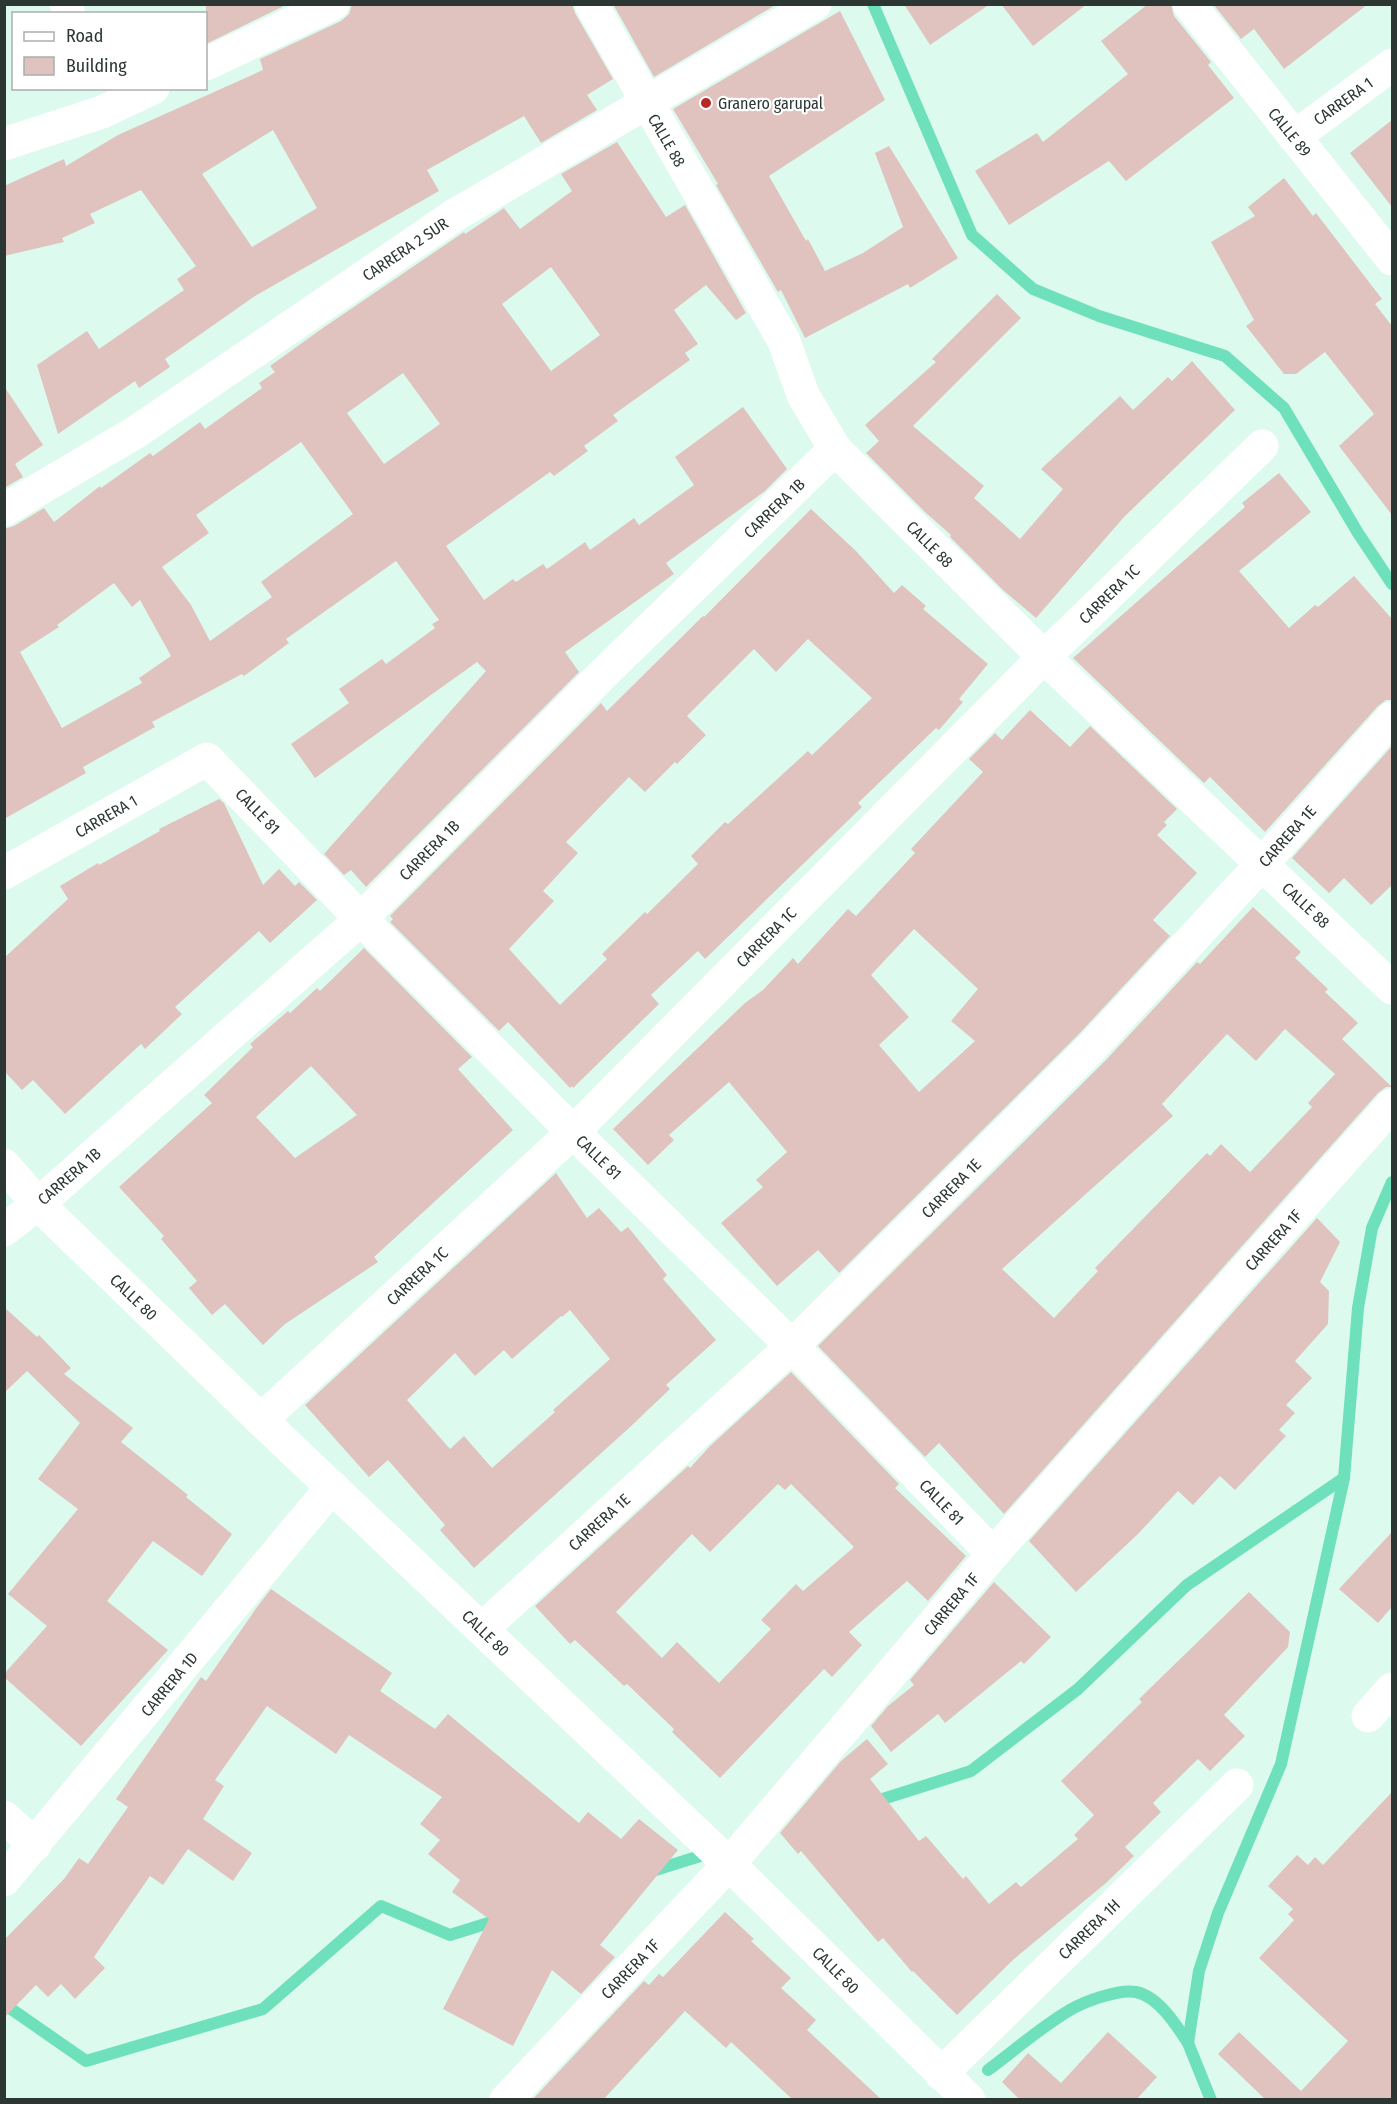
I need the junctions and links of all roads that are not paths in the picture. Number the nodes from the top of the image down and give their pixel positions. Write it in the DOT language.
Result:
graph roads {
  1 [pos="333,4"];
  2 [pos="591,4"];
  3 [pos="815,4"];
  4 [pos="1189,4"];
  5 [pos="207,64"];
  6 [pos="1392,65"];
  7 [pos="144,90"];
  8 [pos="98,100"];
  9 [pos="646,102"];
  10 [pos="1294,136"];
  11 [pos="4,144"];
  12 [pos="1392,259"];
  13 [pos="1262,446"];
  14 [pos="835,449"];
  15 [pos="4,510"];
  16 [pos="1044,657"];
  17 [pos="1392,718"];
  18 [pos="207,759"];
  19 [pos="1262,864"];
  20 [pos="4,873"];
  21 [pos="362,919"];
  22 [pos="1392,988"];
  23 [pos="1392,1105"];
  24 [pos="573,1132"];
  25 [pos="4,1165"];
  26 [pos="38,1204"];
  27 [pos="4,1230"];
  28 [pos="792,1346"];
  29 [pos="261,1420"];
  30 [pos="332,1487"];
  31 [pos="993,1554"];
  32 [pos="482,1629"];
  33 [pos="1392,1689"];
  34 [pos="1368,1716"];
  35 [pos="1237,1785"];
  36 [pos="4,1817"];
  37 [pos="35,1845"];
  38 [pos="729,1864"];
  39 [pos="4,1880"];
  40 [pos="941,2074"];
  41 [pos="506,2100"];
  42 [pos="969,2100"];
  1 -- 5 [label="street"];
  2 -- 9 [label="street, CALLE 88"];
  3 -- 9 [label="street, CARRERA 2 SUR"];
  4 -- 10 [label="street, CALLE 89"];
  6 -- 10 [label="street, CARRERA 1"];
  7 -- 8 [label="street"];
  8 -- 11 [label="street"];
  9 -- 14 [label="street, CALLE 88"];
  9 -- 15 [label="street, CARRERA 2 SUR"];
  10 -- 12 [label="street, CALLE 89"];
  13 -- 16 [label="street, CARRERA 1C"];
  14 -- 16 [label="street, CALLE 88"];
  14 -- 21 [label="street, CARRERA 1B"];
  16 -- 19 [label="street, CALLE 88"];
  16 -- 24 [label="street, CARRERA 1C"];
  17 -- 19 [label="street, CARRERA 1E"];
  18 -- 20 [label="street, CARRERA 1"];
  18 -- 21 [label="street, CALLE 81"];
  19 -- 22 [label="street, CALLE 88"];
  19 -- 28 [label="street, CARRERA 1E"];
  21 -- 24 [label="street, CALLE 81"];
  21 -- 26 [label="street, CARRERA 1B"];
  23 -- 31 [label="street, CARRERA 1F"];
  24 -- 28 [label="street, CALLE 81"];
  24 -- 29 [label="street, CARRERA 1C"];
  25 -- 26 [label="street, CALLE 80"];
  26 -- 27 [label="street, CARRERA 1B"];
  26 -- 29 [label="street, CALLE 80"];
  28 -- 31 [label="street, CALLE 81"];
  28 -- 32 [label="street, CARRERA 1E"];
  29 -- 30 [label="street, CALLE 80"];
  30 -- 32 [label="street, CALLE 80"];
  30 -- 37 [label="street, CARRERA 1D"];
  31 -- 38 [label="street, CARRERA 1F"];
  32 -- 38 [label="street, CALLE 80"];
  33 -- 34 [label="street"];
  35 -- 40 [label="street, CARRERA 1H"];
  36 -- 37 [label="street"];
  37 -- 39 [label="street, CARRERA 1D"];
  38 -- 40 [label="street, CALLE 80"];
  38 -- 41 [label="street, CARRERA 1F"];
  40 -- 42 [label="street, CALLE 80"];
}
